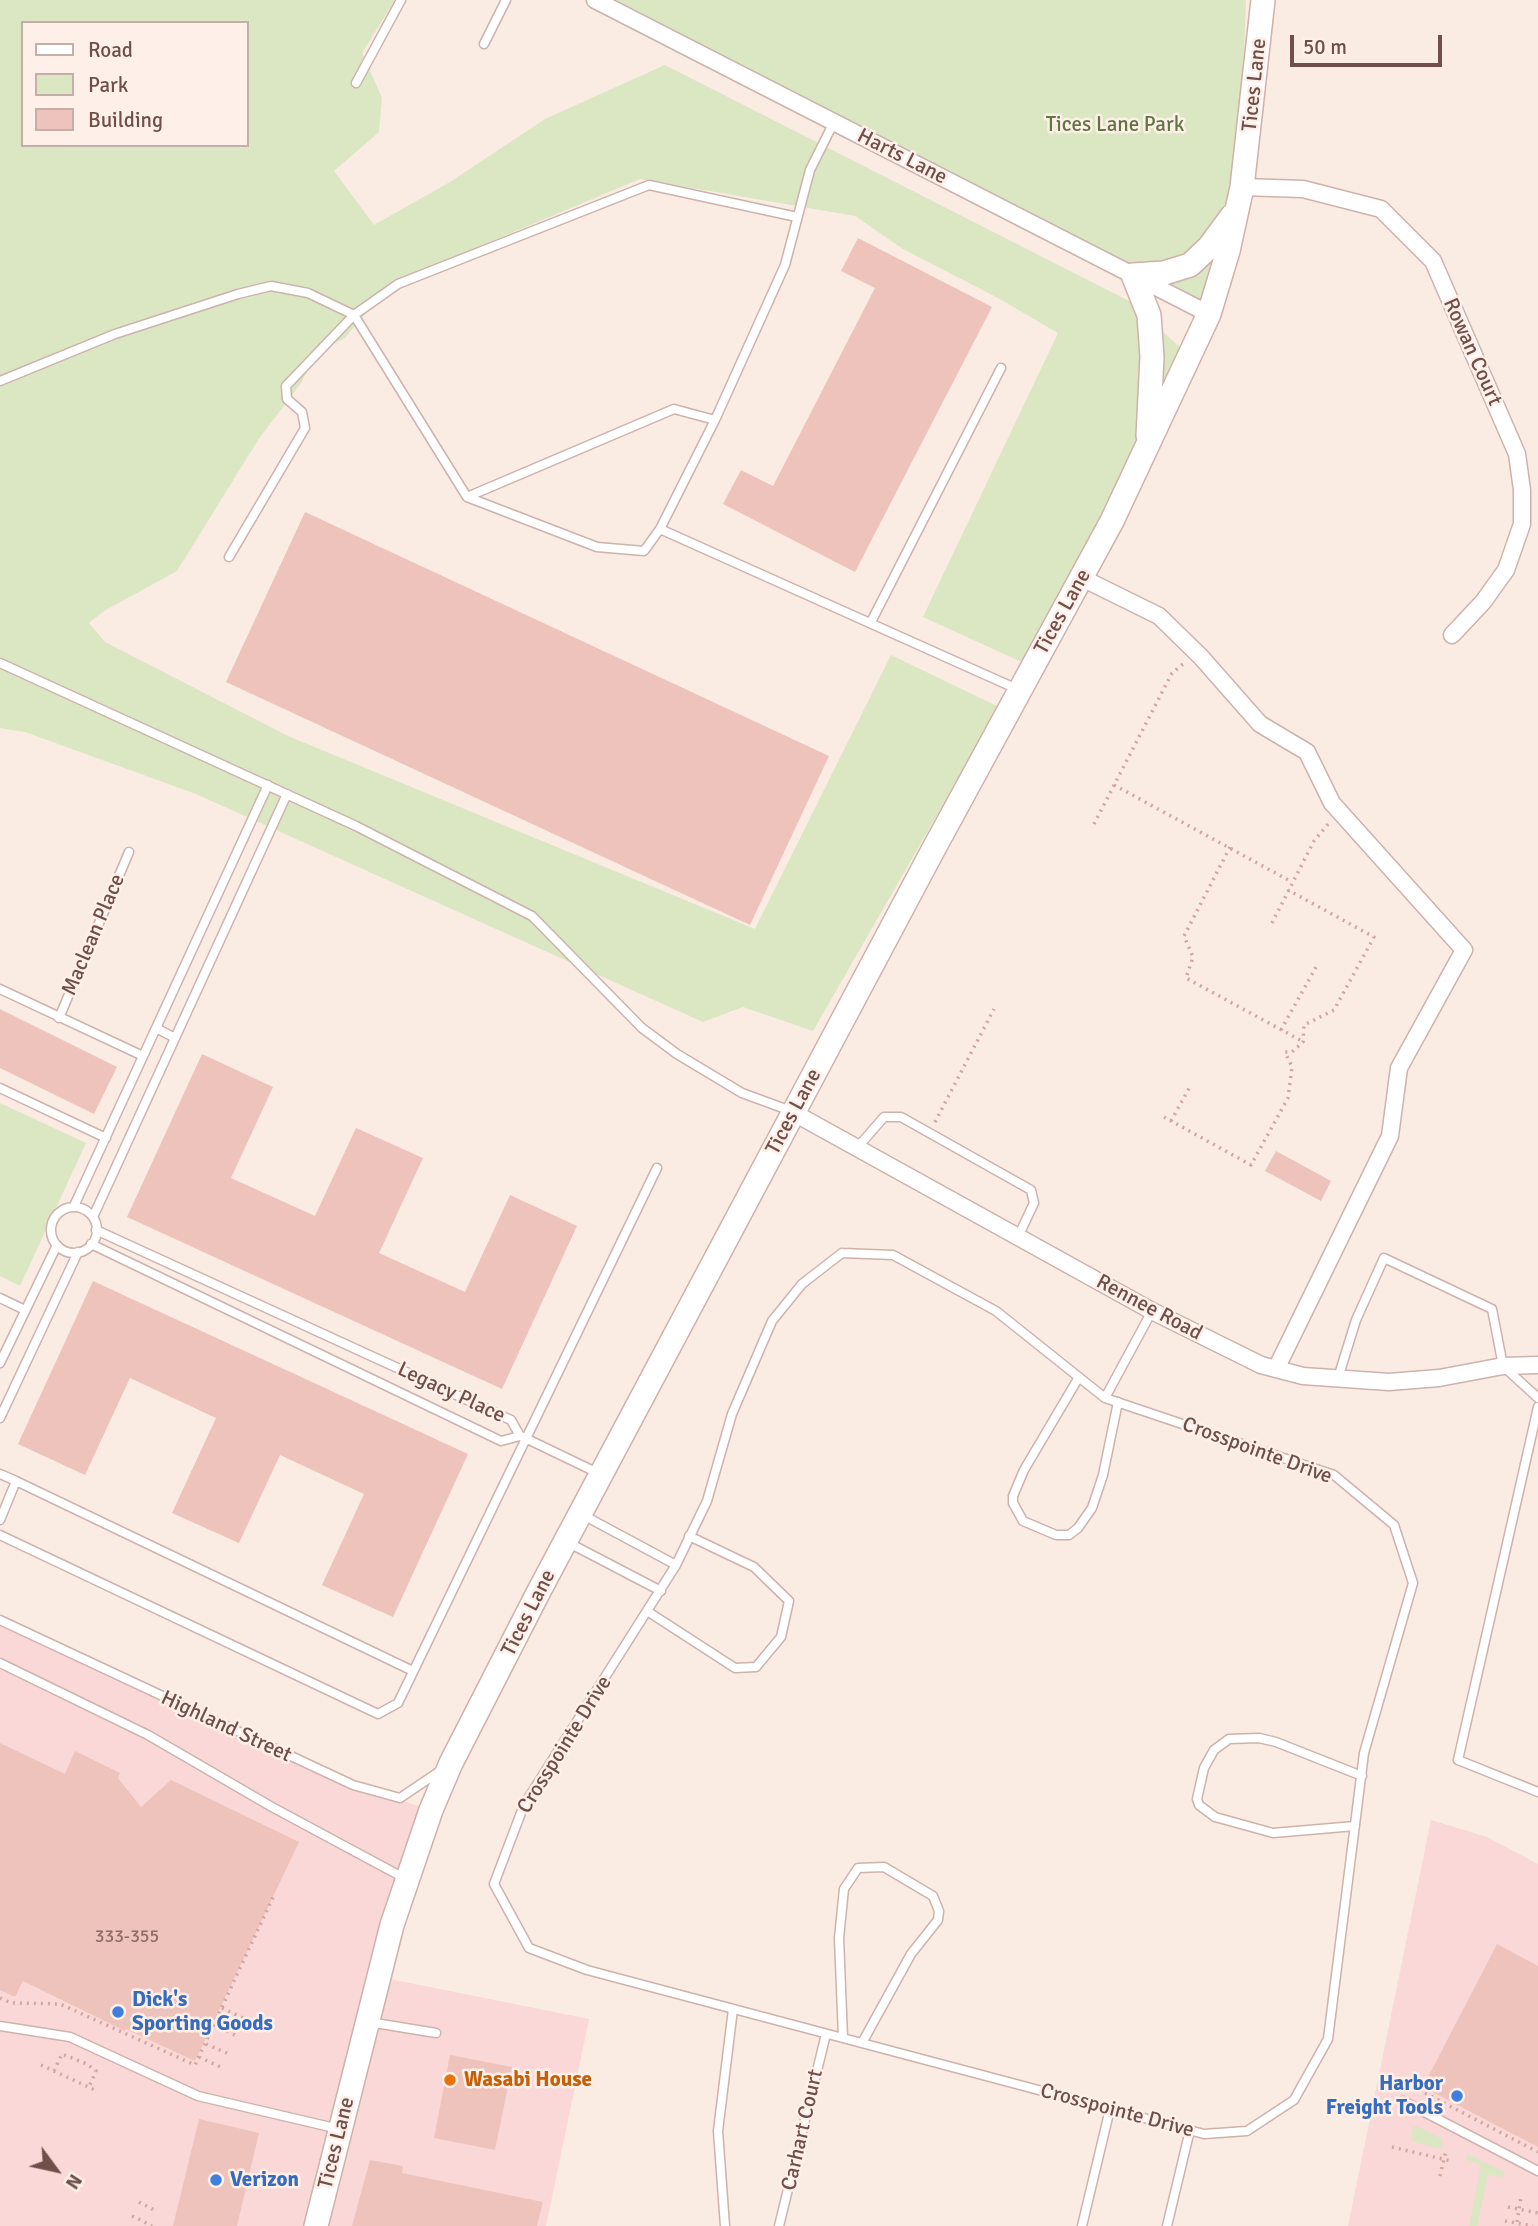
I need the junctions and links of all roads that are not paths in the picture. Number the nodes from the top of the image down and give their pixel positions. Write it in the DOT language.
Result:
graph roads {
  1 [pos="401,0"];
  2 [pos="506,0"];
  3 [pos="595,0"];
  4 [pos="1263,0"];
  5 [pos="484,44"];
  6 [pos="356,83"];
  7 [pos="834,122"];
  8 [pos="1240,198"];
  9 [pos="797,217"];
  10 [pos="1133,275"];
  11 [pos="1209,314"];
  12 [pos="355,315"];
  13 [pos="1001,368"];
  14 [pos="0,381"];
  15 [pos="715,420"];
  16 [pos="1148,447"];
  17 [pos="467,497"];
  18 [pos="660,529"];
  19 [pos="229,557"];
  20 [pos="1082,578"];
  21 [pos="871,622"];
  22 [pos="1452,635"];
  23 [pos="0,663"];
  24 [pos="1020,691"];
  25 [pos="268,785"];
  26 [pos="287,794"];
  27 [pos="129,852"];
  28 [pos="0,989"];
  29 [pos="59,1018"];
  30 [pos="156,1028"];
  31 [pos="175,1038"];
  32 [pos="143,1056"];
  33 [pos="0,1088"];
  34 [pos="794,1112"];
  35 [pos="106,1138"];
  36 [pos="857,1148"];
  37 [pos="657,1168"];
  38 [pos="74,1206"];
  39 [pos="93,1217"];
  40 [pos="96,1230"];
  41 [pos="1018,1237"];
  42 [pos="91,1244"];
  43 [pos="57,1245"];
  44 [pos="78,1252"];
  45 [pos="0,1298"];
  46 [pos="26,1310"];
  47 [pos="1152,1311"];
  48 [pos="0,1363"];
  49 [pos="1538,1365"];
  50 [pos="1503,1366"];
  51 [pos="1276,1369"];
  52 [pos="1079,1377"];
  53 [pos="1338,1380"];
  54 [pos="1105,1398"];
  55 [pos="1538,1398"];
  56 [pos="1118,1402"];
  57 [pos="1538,1407"];
  58 [pos="0,1418"];
  59 [pos="523,1437"];
  60 [pos="0,1474"];
  61 [pos="601,1475"];
  62 [pos="16,1481"];
  63 [pos="580,1514"];
  64 [pos="0,1520"];
  65 [pos="0,1535"];
  66 [pos="689,1536"];
  67 [pos="566,1542"];
  68 [pos="676,1565"];
  69 [pos="661,1591"];
  70 [pos="646,1611"];
  71 [pos="0,1620"];
  72 [pos="0,1663"];
  73 [pos="413,1671"];
  74 [pos="451,1763"];
  75 [pos="1362,1776"];
  76 [pos="1538,1792"];
  77 [pos="1355,1826"];
  78 [pos="406,1879"];
  79 [pos="733,2009"];
  80 [pos="369,2022"];
  81 [pos="0,2026"];
  82 [pos="436,2033"];
  83 [pos="825,2034"];
  84 [pos="844,2038"];
  85 [pos="862,2043"];
  86 [pos="1403,2101"];
  87 [pos="1110,2109"];
  88 [pos="340,2129"];
  89 [pos="1190,2130"];
  90 [pos="1538,2171"];
  91 [pos="316,2226"];
  92 [pos="725,2226"];
  93 [pos="779,2226"];
  94 [pos="1082,2226"];
  95 [pos="1167,2226"];
  1 -- 6 [label="lane"];
  2 -- 5 [label="lane"];
  3 -- 7 [label="street, Harts Lane"];
  4 -- 8 [label="street, Tices Lane"];
  7 -- 9 [label="lane"];
  7 -- 10 [label="street, Harts Lane"];
  8 -- 10 [label="street"];
  8 -- 11 [label="street, Tices Lane"];
  8 -- 22 [label="street, Rowan Court"];
  9 -- 12 [label="lane"];
  9 -- 15 [label="lane"];
  10 -- 11 [label="street, Harts Lane"];
  10 -- 16 [label="street"];
  11 -- 16 [label="street, Tices Lane"];
  12 -- 14 [label="lane"];
  12 -- 17 [label="lane"];
  12 -- 19 [label="lane"];
  13 -- 21 [label="lane"];
  15 -- 17 [label="lane"];
  15 -- 18 [label="lane"];
  16 -- 20 [label="street, Tices Lane"];
  17 -- 18 [label="lane"];
  18 -- 21 [label="lane"];
  20 -- 24 [label="street, Tices Lane"];
  20 -- 51 [label="street"];
  21 -- 24 [label="lane"];
  23 -- 25 [label="lane"];
  24 -- 34 [label="street, Tices Lane"];
  25 -- 26 [label="lane"];
  25 -- 30 [label="lane"];
  26 -- 31 [label="lane"];
  26 -- 34 [label="lane"];
  27 -- 29 [label="lane, Maclean Place"];
  28 -- 29 [label="lane"];
  29 -- 32 [label="lane"];
  30 -- 31 [label="lane"];
  30 -- 32 [label="lane"];
  31 -- 39 [label="lane"];
  32 -- 35 [label="lane"];
  33 -- 35 [label="lane"];
  34 -- 36 [label="street, Rennee Road"];
  34 -- 61 [label="street, Tices Lane"];
  35 -- 38 [label="lane"];
  36 -- 41 [label="street, Rennee Road"];
  36 -- 41 [label="lane"];
  37 -- 59 [label="lane"];
  38 -- 39 [label="lane"];
  38 -- 43 [label="lane"];
  39 -- 40 [label="lane"];
  40 -- 42 [label="lane"];
  40 -- 59 [label="lane, Legacy Place"];
  41 -- 47 [label="street, Rennee Road"];
  42 -- 44 [label="lane"];
  42 -- 59 [label="lane, Legacy Place"];
  43 -- 44 [label="lane"];
  43 -- 46 [label="lane"];
  44 -- 58 [label="lane"];
  45 -- 46 [label="lane"];
  46 -- 48 [label="lane"];
  47 -- 51 [label="street, Rennee Road"];
  47 -- 54 [label="lane"];
  49 -- 50 [label="street, Rennee Road"];
  50 -- 53 [label="street, Rennee Road"];
  50 -- 53 [label="lane"];
  50 -- 55 [label="lane"];
  51 -- 53 [label="street, Rennee Road"];
  52 -- 54 [label="lane, Crosspointe Drive"];
  52 -- 56 [label="lane"];
  52 -- 66 [label="lane, Crosspointe Drive"];
  54 -- 56 [label="lane, Crosspointe Drive"];
  56 -- 75 [label="lane, Crosspointe Drive"];
  57 -- 76 [label="lane"];
  59 -- 61 [label="lane"];
  59 -- 73 [label="lane"];
  60 -- 62 [label="lane"];
  61 -- 63 [label="street, Tices Lane"];
  62 -- 64 [label="lane"];
  62 -- 73 [label="lane"];
  63 -- 67 [label="street, Tices Lane"];
  63 -- 68 [label="lane"];
  65 -- 73 [label="lane"];
  66 -- 68 [label="lane, Crosspointe Drive"];
  66 -- 70 [label="lane"];
  67 -- 69 [label="lane"];
  67 -- 74 [label="street, Tices Lane"];
  68 -- 69 [label="lane, Crosspointe Drive"];
  69 -- 70 [label="lane, Crosspointe Drive"];
  70 -- 79 [label="lane, Crosspointe Drive"];
  71 -- 74 [label="lane, Highland Street"];
  72 -- 78 [label="lane"];
  74 -- 78 [label="street, Tices Lane"];
  75 -- 77 [label="lane, Crosspointe Drive"];
  75 -- 77 [label="lane"];
  77 -- 89 [label="lane, Crosspointe Drive"];
  78 -- 80 [label="street, Tices Lane"];
  79 -- 83 [label="lane, Crosspointe Drive"];
  79 -- 92 [label="lane"];
  80 -- 82 [label="lane"];
  80 -- 88 [label="street, Tices Lane"];
  81 -- 88 [label="lane"];
  83 -- 84 [label="lane, Crosspointe Drive"];
  83 -- 93 [label="lane, Carhart Court"];
  84 -- 85 [label="lane, Crosspointe Drive"];
  84 -- 85 [label="lane"];
  85 -- 87 [label="lane, Crosspointe Drive"];
  86 -- 90 [label="lane"];
  87 -- 89 [label="lane, Crosspointe Drive"];
  87 -- 94 [label="lane"];
  88 -- 91 [label="street, Tices Lane"];
  89 -- 95 [label="lane"];
}
